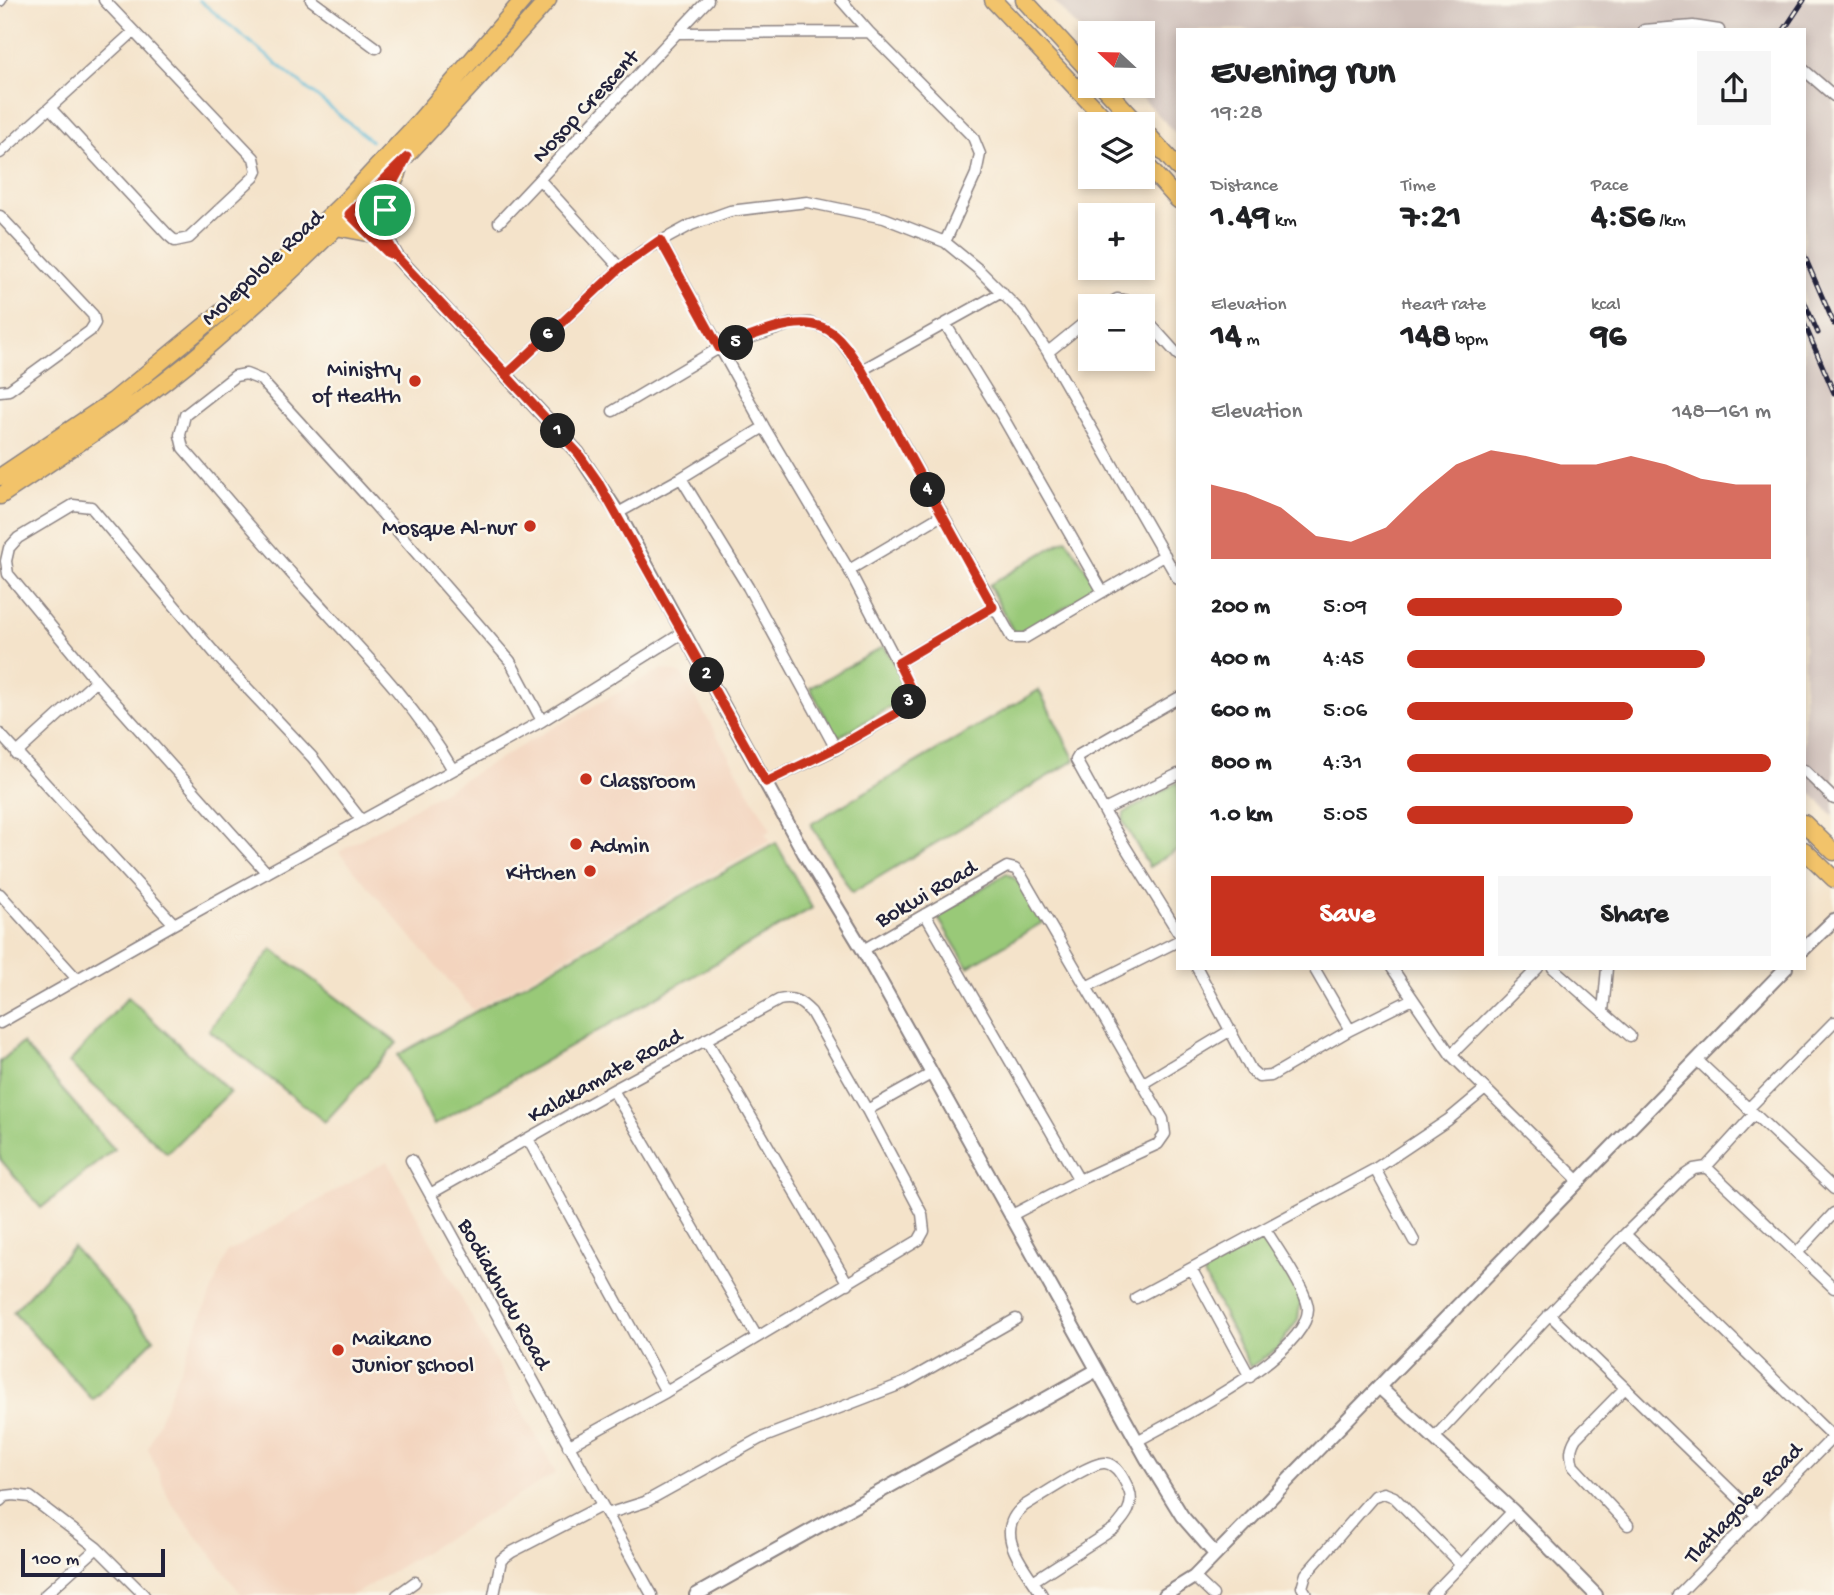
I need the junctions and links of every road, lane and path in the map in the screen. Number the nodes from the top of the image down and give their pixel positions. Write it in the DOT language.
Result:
graph roads {
  1 [pos="104,0"];
  2 [pos="311,0"];
  3 [pos="523,0"];
  4 [pos="548,0"];
  5 [pos="708,0"];
  6 [pos="841,0"];
  7 [pos="993,0"];
  8 [pos="1023,0"];
  9 [pos="1017,26"];
  10 [pos="1668,28"];
  11 [pos="1706,28"];
  12 [pos="133,32"];
  13 [pos="869,32"];
  14 [pos="678,33"];
  15 [pos="376,48"];
  16 [pos="1078,59"];
  17 [pos="1806,72"];
  18 [pos="1834,96"];
  19 [pos="1114,98"];
  20 [pos="51,109"];
  21 [pos="1099,112"];
  22 [pos="1127,112"];
  23 [pos="1155,142"];
  24 [pos="0,153"];
  25 [pos="407,157"];
  26 [pos="1176,166"];
  27 [pos="1155,174"];
  28 [pos="540,180"];
  29 [pos="1176,198"];
  30 [pos="348,207"];
  31 [pos="0,216"];
  32 [pos="499,222"];
  33 [pos="336,227"];
  34 [pos="368,233"];
  35 [pos="386,238"];
  36 [pos="660,240"];
  37 [pos="945,242"];
  38 [pos="397,257"];
  39 [pos="620,268"];
  40 [pos="1002,292"];
  41 [pos="946,325"];
  42 [pos="1078,328"];
  43 [pos="1155,329"];
  44 [pos="719,348"];
  45 [pos="1048,352"];
  46 [pos="1176,353"];
  47 [pos="862,370"];
  48 [pos="507,374"];
  49 [pos="0,391"];
  50 [pos="613,411"];
  51 [pos="764,427"];
  52 [pos="0,477"];
  53 [pos="681,478"];
  54 [pos="0,496"];
  55 [pos="618,513"];
  56 [pos="942,515"];
  57 [pos="1165,555"];
  58 [pos="849,570"];
  59 [pos="1176,575"];
  60 [pos="1103,592"];
  61 [pos="993,607"];
  62 [pos="684,632"];
  63 [pos="898,663"];
  64 [pos="96,681"];
  65 [pos="1176,699"];
  66 [pos="542,721"];
  67 [pos="0,734"];
  68 [pos="836,748"];
  69 [pos="16,754"];
  70 [pos="453,770"];
  71 [pos="1806,772"];
  72 [pos="1176,775"];
  73 [pos="766,782"];
  74 [pos="1834,799"];
  75 [pos="1104,810"];
  76 [pos="362,821"];
  77 [pos="1806,825"];
  78 [pos="1806,852"];
  79 [pos="1834,852"];
  80 [pos="267,873"];
  81 [pos="1834,879"];
  82 [pos="0,894"];
  83 [pos="925,914"];
  84 [pos="1834,920"];
  85 [pos="174,924"];
  86 [pos="1176,929"];
  87 [pos="1176,942"];
  88 [pos="1806,947"];
  89 [pos="863,950"];
  90 [pos="1198,970"];
  91 [pos="1315,970"];
  92 [pos="1393,970"];
  93 [pos="1536,970"];
  94 [pos="1555,970"];
  95 [pos="1607,970"];
  96 [pos="1784,970"];
  97 [pos="77,979"];
  98 [pos="1086,987"];
  99 [pos="1412,999"];
  100 [pos="1603,1012"];
  101 [pos="1834,1022"];
  102 [pos="0,1023"];
  103 [pos="1231,1030"];
  104 [pos="1350,1030"];
  105 [pos="1630,1036"];
  106 [pos="706,1039"];
  107 [pos="1451,1055"];
  108 [pos="1697,1060"];
  109 [pos="931,1074"];
  110 [pos="1143,1084"];
  111 [pos="613,1090"];
  112 [pos="1484,1090"];
  113 [pos="867,1110"];
  114 [pos="1751,1112"];
  115 [pos="528,1139"];
  116 [pos="411,1160"];
  117 [pos="1706,1167"];
  118 [pos="1374,1169"];
  119 [pos="1079,1180"];
  120 [pos="1579,1181"];
  121 [pos="1834,1189"];
  122 [pos="430,1194"];
  123 [pos="1834,1213"];
  124 [pos="1010,1216"];
  125 [pos="1265,1229"];
  126 [pos="1625,1234"];
  127 [pos="1415,1241"];
  128 [pos="1797,1253"];
  129 [pos="1192,1270"];
  130 [pos="848,1284"];
  131 [pos="1834,1289"];
  132 [pos="1136,1298"];
  133 [pos="1549,1314"];
  134 [pos="1016,1319"];
  135 [pos="757,1337"];
  136 [pos="1097,1370"];
  137 [pos="1250,1377"];
  138 [pos="1379,1387"];
  139 [pos="1625,1388"];
  140 [pos="666,1392"];
  141 [pos="1833,1436"];
  142 [pos="1434,1438"];
  143 [pos="1137,1441"];
  144 [pos="568,1446"];
  145 [pos="0,1501"];
  146 [pos="604,1510"];
  147 [pos="1513,1511"];
  148 [pos="1755,1514"];
  149 [pos="1628,1525"];
  150 [pos="97,1548"];
  151 [pos="1215,1554"];
  152 [pos="1461,1564"];
  153 [pos="1194,1577"];
  154 [pos="1033,1581"];
  155 [pos="415,1582"];
  156 [pos="1588,1592"];
  157 [pos="45,1595"];
  158 [pos="144,1595"];
  159 [pos="397,1595"];
  160 [pos="494,1595"];
  161 [pos="652,1595"];
  162 [pos="696,1595"];
  163 [pos="1042,1595"];
  164 [pos="1165,1595"];
  165 [pos="1213,1595"];
  166 [pos="1307,1595"];
  167 [pos="1432,1595"];
  168 [pos="1678,1595"];
  1 -- 12 [label="street"];
  2 -- 15 [label="street"];
  3 -- 30 [label="main road, Molepolole Road"];
  4 -- 25 [label="main road, Molepolole Road"];
  5 -- 14 [label="street, Nosop Crescent"];
  6 -- 13 [label="street"];
  7 -- 9 [label="main road"];
  8 -- 9 [label="main road"];
  8 -- 16 [label="main road"];
  9 -- 21 [label="main road"];
  10 -- 11 [label="street"];
  12 -- 20 [label="street"];
  12 -- 20 [label="street"];
  13 -- 14 [label="street"];
  13 -- 37 [label="street"];
  14 -- 28 [label="street, Nosop Crescent"];
  17 -- 18 [label="street"];
  19 -- 22 [label="main road"];
  20 -- 24 [label="street"];
  23 -- 26 [label="main road"];
  25 -- 30 [label="main road, Molepolole Road"];
  25 -- 35 [label="main road"];
  27 -- 29 [label="main road"];
  28 -- 32 [label="street"];
  28 -- 39 [label="street, Nosop Crescent"];
  30 -- 33 [label="main road, Molepolole Road"];
  30 -- 34 [label="street"];
  30 -- 35 [label="street"];
  30 -- 52 [label="main road, Molepolole Road"];
  31 -- 49 [label="street"];
  33 -- 34 [label="main road"];
  33 -- 54 [label="main road, Molepolole Road"];
  34 -- 38 [label="street"];
  35 -- 38 [label="street"];
  36 -- 37 [label="street"];
  36 -- 39 [label="street"];
  36 -- 44 [label="street"];
  37 -- 40 [label="street"];
  38 -- 48 [label="street"];
  39 -- 48 [label="street"];
  40 -- 41 [label="street"];
  40 -- 45 [label="street"];
  41 -- 47 [label="street"];
  41 -- 60 [label="street"];
  42 -- 45 [label="street"];
  43 -- 46 [label="street"];
  44 -- 47 [label="street"];
  44 -- 50 [label="street"];
  44 -- 51 [label="street"];
  45 -- 57 [label="street"];
  47 -- 56 [label="street"];
  48 -- 55 [label="street"];
  51 -- 53 [label="street"];
  51 -- 58 [label="street"];
  53 -- 55 [label="street"];
  53 -- 68 [label="street"];
  55 -- 62 [label="street"];
  56 -- 58 [label="street"];
  56 -- 61 [label="street"];
  57 -- 59 [label="street"];
  57 -- 60 [label="street"];
  58 -- 63 [label="street"];
  60 -- 61 [label="street"];
  61 -- 63 [label="street"];
  62 -- 66 [label="street"];
  62 -- 73 [label="street"];
  63 -- 68 [label="street"];
  64 -- 69 [label="street"];
  64 -- 76 [label="street"];
  64 -- 80 [label="street"];
  65 -- 75 [label="street"];
  66 -- 70 [label="street"];
  66 -- 70 [label="street"];
  67 -- 69 [label="street"];
  68 -- 73 [label="street"];
  69 -- 85 [label="street"];
  70 -- 76 [label="street"];
  71 -- 74 [label="street"];
  72 -- 75 [label="street"];
  73 -- 89 [label="street"];
  75 -- 86 [label="street"];
  76 -- 80 [label="street"];
  77 -- 79 [label="main road"];
  78 -- 81 [label="main road"];
  80 -- 85 [label="street"];
  82 -- 97 [label="street"];
  83 -- 89 [label="street, Bokwi Road"];
  83 -- 98 [label="street, Bokwi Road"];
  83 -- 119 [label="street"];
  84 -- 88 [label="street"];
  85 -- 97 [label="street"];
  87 -- 98 [label="street"];
  89 -- 109 [label="street"];
  90 -- 103 [label="street"];
  91 -- 104 [label="street"];
  92 -- 99 [label="street"];
  93 -- 107 [label="street"];
  94 -- 100 [label="street"];
  95 -- 100 [label="street"];
  96 -- 108 [label="street"];
  97 -- 102 [label="street"];
  98 -- 110 [label="street"];
  99 -- 104 [label="street"];
  99 -- 107 [label="street"];
  100 -- 105 [label="street"];
  101 -- 114 [label="street"];
  103 -- 104 [label="street"];
  103 -- 110 [label="street"];
  106 -- 111 [label="street, Kalakamate Road"];
  106 -- 113 [label="street, Kalakamate Road"];
  106 -- 130 [label="street"];
  107 -- 112 [label="street"];
  108 -- 114 [label="street"];
  108 -- 120 [label="street"];
  109 -- 113 [label="street"];
  109 -- 124 [label="street"];
  110 -- 119 [label="street"];
  111 -- 115 [label="street, Kalakamate Road"];
  111 -- 135 [label="street"];
  112 -- 118 [label="street"];
  112 -- 120 [label="street"];
  113 -- 130 [label="street"];
  114 -- 117 [label="street"];
  114 -- 121 [label="street"];
  115 -- 122 [label="street, Kalakamate Road"];
  115 -- 140 [label="street"];
  116 -- 122 [label="street, Bodiakhudu Road"];
  117 -- 126 [label="street"];
  117 -- 128 [label="street"];
  118 -- 125 [label="street"];
  118 -- 127 [label="street"];
  119 -- 124 [label="street"];
  120 -- 138 [label="street"];
  122 -- 144 [label="street, Bodiakhudu Road"];
  123 -- 128 [label="street"];
  124 -- 136 [label="street"];
  125 -- 129 [label="street"];
  125 -- 137 [label="street"];
  126 -- 133 [label="street"];
  126 -- 141 [label="street"];
  128 -- 131 [label="street"];
  129 -- 132 [label="street"];
  129 -- 137 [label="street"];
  130 -- 135 [label="street"];
  133 -- 139 [label="street"];
  133 -- 142 [label="street"];
  134 -- 146 [label="street"];
  135 -- 140 [label="street"];
  136 -- 143 [label="street"];
  136 -- 162 [label="street"];
  137 -- 143 [label="street"];
  138 -- 142 [label="street"];
  138 -- 151 [label="street"];
  139 -- 148 [label="street"];
  139 -- 149 [label="street"];
  140 -- 144 [label="street"];
  141 -- 148 [label="street, Tlatlagobe Road"];
  142 -- 147 [label="street"];
  143 -- 151 [label="street"];
  144 -- 146 [label="street, Bodiakhudu Road"];
  145 -- 150 [label="street"];
  146 -- 160 [label="street"];
  146 -- 161 [label="street, Bodiakhudu Road"];
  147 -- 152 [label="street"];
  147 -- 156 [label="street"];
  148 -- 168 [label="street, Tlatlagobe Road"];
  150 -- 157 [label="street"];
  150 -- 158 [label="street"];
  151 -- 153 [label="street"];
  152 -- 166 [label="street"];
  152 -- 167 [label="street"];
  153 -- 164 [label="street"];
  153 -- 165 [label="street"];
  154 -- 154 [label="street"];
  154 -- 163 [label="street"];
  155 -- 159 [label="street"];
}
